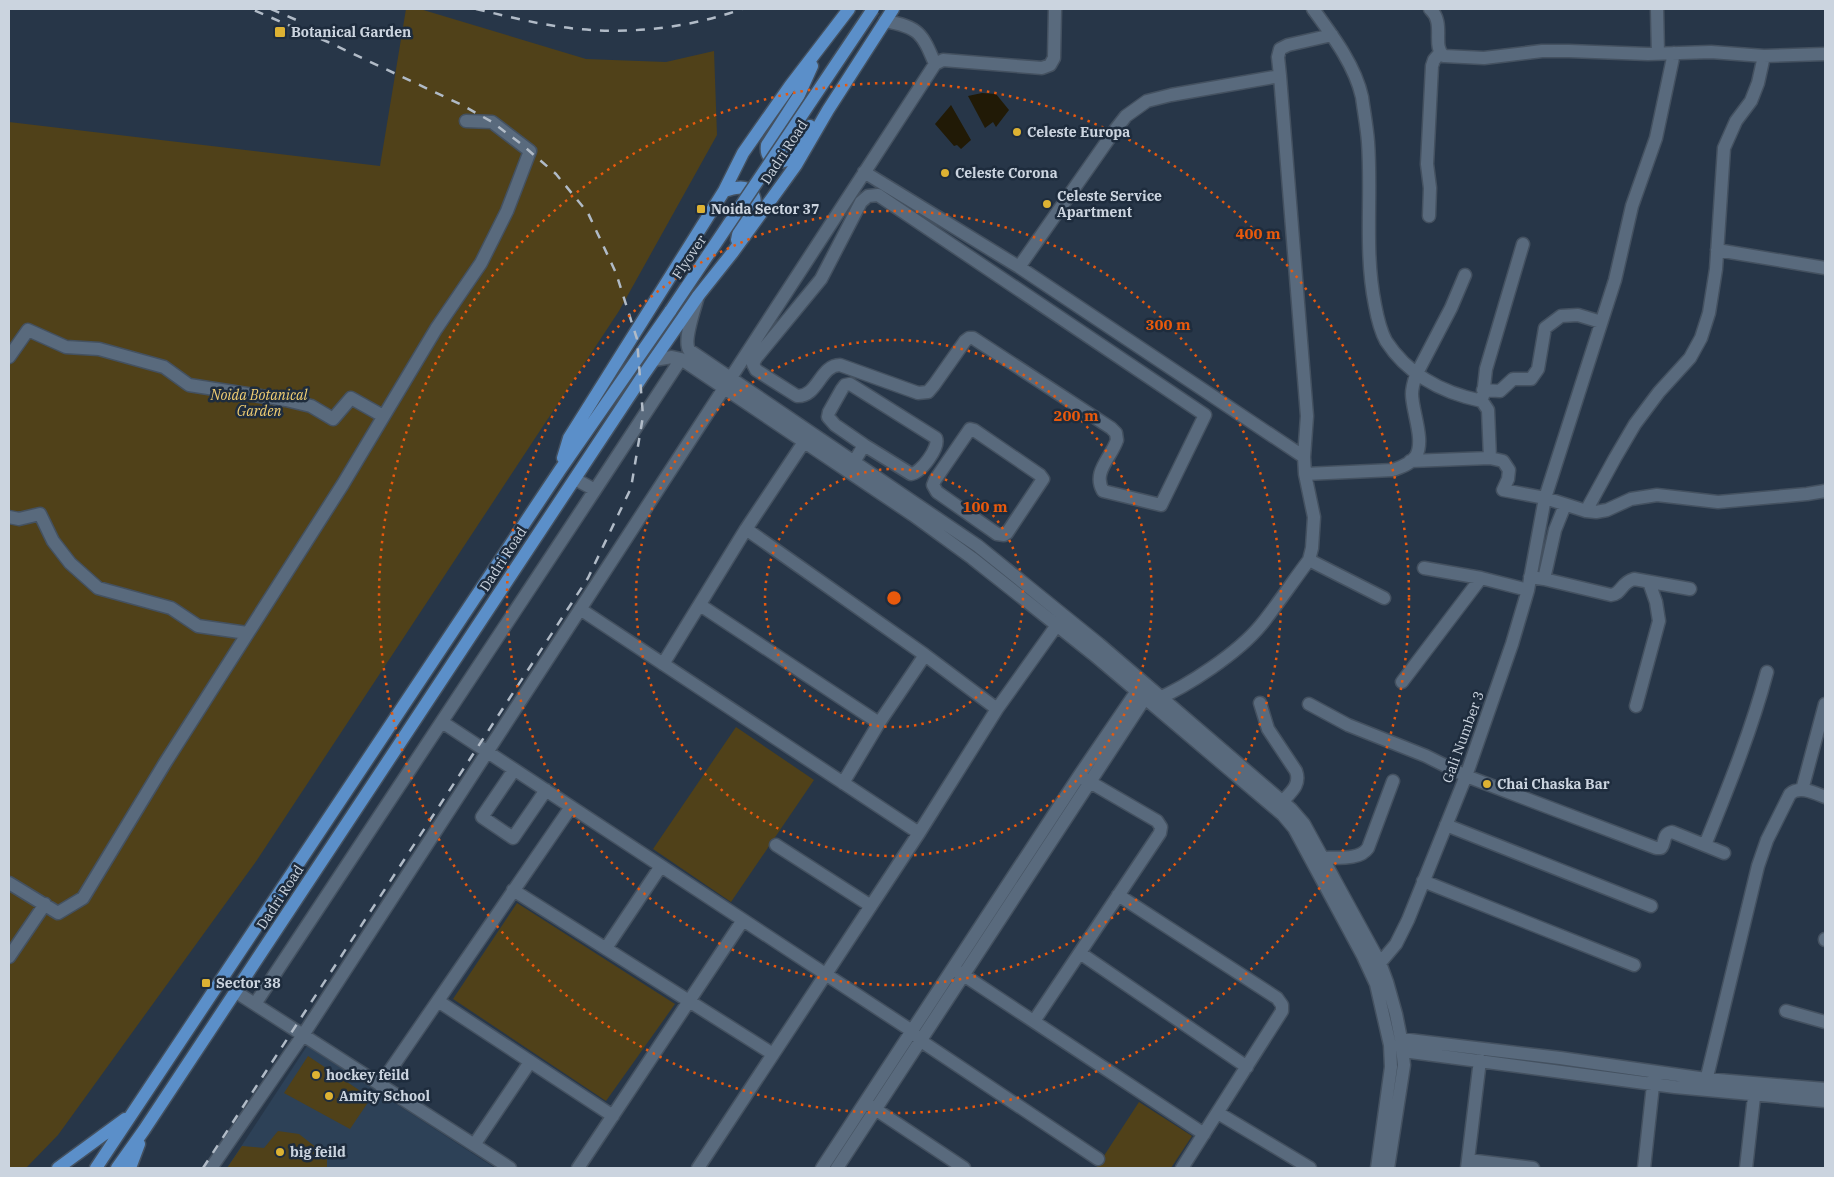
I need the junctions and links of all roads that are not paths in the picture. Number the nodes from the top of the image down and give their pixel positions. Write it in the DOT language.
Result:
graph roads {
  1 [pos="849,9"];
  2 [pos="873,9"];
  3 [pos="893,9"];
  4 [pos="1055,9"];
  5 [pos="1312,9"];
  6 [pos="1657,9"];
  7 [pos="1433,10"];
  8 [pos="885,21"];
  9 [pos="1332,35"];
  10 [pos="823,44"];
  11 [pos="1440,53"];
  12 [pos="1674,53"];
  13 [pos="1658,54"];
  14 [pos="1825,54"];
  15 [pos="1764,56"];
  16 [pos="935,64"];
  17 [pos="1280,76"];
  18 [pos="828,110"];
  19 [pos="466,121"];
  20 [pos="864,172"];
  21 [pos="724,191"];
  22 [pos="1429,216"];
  23 [pos="1523,244"];
  24 [pos="1717,250"];
  25 [pos="733,252"];
  26 [pos="812,253"];
  27 [pos="830,262"];
  28 [pos="1019,267"];
  29 [pos="802,268"];
  30 [pos="1825,268"];
  31 [pos="1465,276"];
  32 [pos="821,279"];
  33 [pos="698,296"];
  34 [pos="1601,322"];
  35 [pos="9,357"];
  36 [pos="680,359"];
  37 [pos="654,360"];
  38 [pos="1416,375"];
  39 [pos="728,383"];
  40 [pos="1483,396"];
  41 [pos="383,416"];
  42 [pos="808,437"];
  43 [pos="864,445"];
  44 [pos="1304,457"];
  45 [pos="1490,458"];
  46 [pos="1410,461"];
  47 [pos="854,462"];
  48 [pos="560,470"];
  49 [pos="1305,474"];
  50 [pos="575,478"];
  51 [pos="596,490"];
  52 [pos="1825,491"];
  53 [pos="937,492"];
  54 [pos="1545,498"];
  55 [pos="1565,505"];
  56 [pos="924,510"];
  57 [pos="1586,511"];
  58 [pos="9,517"];
  59 [pos="746,529"];
  60 [pos="1309,560"];
  61 [pos="1424,568"];
  62 [pos="1530,577"];
  63 [pos="1481,578"];
  64 [pos="1544,579"];
  65 [pos="1649,582"];
  66 [pos="1690,589"];
  67 [pos="1528,590"];
  68 [pos="1384,598"];
  69 [pos="700,606"];
  70 [pos="580,609"];
  71 [pos="1057,625"];
  72 [pos="247,633"];
  73 [pos="925,655"];
  74 [pos="663,664"];
  75 [pos="1767,672"];
  76 [pos="1402,682"];
  77 [pos="1148,697"];
  78 [pos="1260,703"];
  79 [pos="1309,704"];
  80 [pos="1825,704"];
  81 [pos="1636,706"];
  82 [pos="997,709"];
  83 [pos="442,722"];
  84 [pos="879,723"];
  85 [pos="488,752"];
  86 [pos="514,770"];
  87 [pos="1466,776"];
  88 [pos="1084,779"];
  89 [pos="1393,781"];
  90 [pos="842,783"];
  91 [pos="546,790"];
  92 [pos="1802,790"];
  93 [pos="1825,797"];
  94 [pos="1282,802"];
  95 [pos="570,807"];
  96 [pos="1446,825"];
  97 [pos="919,833"];
  98 [pos="776,845"];
  99 [pos="1705,845"];
  100 [pos="1724,853"];
  101 [pos="1322,858"];
  102 [pos="661,866"];
  103 [pos="1424,881"];
  104 [pos="9,883"];
  105 [pos="514,890"];
  106 [pos="1118,895"];
  107 [pos="44,904"];
  108 [pos="871,906"];
  109 [pos="1651,906"];
  110 [pos="743,920"];
  111 [pos="606,948"];
  112 [pos="1080,953"];
  113 [pos="9,957"];
  114 [pos="1634,965"];
  115 [pos="1374,966"];
  116 [pos="958,971"];
  117 [pos="826,974"];
  118 [pos="236,992"];
  119 [pos="438,1000"];
  120 [pos="689,1001"];
  121 [pos="255,1004"];
  122 [pos="1786,1011"];
  123 [pos="1034,1021"];
  124 [pos="1825,1022"];
  125 [pos="303,1035"];
  126 [pos="916,1036"];
  127 [pos="1402,1045"];
  128 [pos="773,1054"];
  129 [pos="1480,1060"];
  130 [pos="530,1062"];
  131 [pos="1247,1067"];
  132 [pos="1654,1077"];
  133 [pos="1705,1084"];
  134 [pos="380,1085"];
  135 [pos="1755,1089"];
  136 [pos="1825,1089"];
  137 [pos="1825,1101"];
  138 [pos="871,1106"];
  139 [pos="133,1113"];
  140 [pos="1218,1113"];
  141 [pos="612,1116"];
  142 [pos="144,1130"];
  143 [pos="1204,1134"];
  144 [pos="474,1145"];
  145 [pos="1098,1160"];
  146 [pos="1468,1164"];
  147 [pos="99,1165"];
  148 [pos="1305,1167"];
  149 [pos="58,1168"];
  150 [pos="117,1168"];
  151 [pos="130,1168"];
  152 [pos="211,1168"];
  153 [pos="510,1168"];
  154 [pos="578,1168"];
  155 [pos="698,1168"];
  156 [pos="822,1168"];
  157 [pos="837,1168"];
  158 [pos="964,1168"];
  159 [pos="1184,1168"];
  160 [pos="1377,1168"];
  161 [pos="1388,1168"];
  162 [pos="1533,1168"];
  163 [pos="1644,1168"];
  164 [pos="1746,1168"];
  1 -- 10 [label="main road"];
  2 -- 48 [label="main road, Flyover, bridge"];
  3 -- 8 [label="main road, Dadri Road"];
  4 -- 16 [label="street"];
  5 -- 9 [label="street"];
  6 -- 13 [label="street"];
  7 -- 11 [label="street"];
  8 -- 16 [label="street"];
  8 -- 18 [label="main road, Dadri Road"];
  9 -- 17 [label="street"];
  9 -- 38 [label="street"];
  10 -- 18 [label="main road"];
  10 -- 21 [label="main road"];
  11 -- 13 [label="street"];
  11 -- 22 [label="street"];
  12 -- 13 [label="street"];
  12 -- 15 [label="street"];
  12 -- 34 [label="street, Gali Number 3"];
  14 -- 15 [label="street"];
  15 -- 24 [label="street"];
  16 -- 20 [label="street"];
  17 -- 28 [label="street"];
  17 -- 44 [label="street"];
  18 -- 25 [label="main road, Dadri Road"];
  19 -- 41 [label="street"];
  20 -- 26 [label="street"];
  20 -- 28 [label="street"];
  21 -- 25 [label="main road"];
  21 -- 48 [label="main road"];
  23 -- 40 [label="street"];
  24 -- 30 [label="street"];
  24 -- 57 [label="street"];
  25 -- 33 [label="main road, Dadri Road"];
  26 -- 27 [label="street"];
  26 -- 29 [label="street"];
  27 -- 32 [label="street"];
  27 -- 32 [label="street"];
  28 -- 44 [label="street"];
  29 -- 32 [label="street"];
  29 -- 39 [label="street"];
  31 -- 38 [label="street"];
  33 -- 37 [label="main road, Dadri Road"];
  33 -- 39 [label="street"];
  34 -- 40 [label="street"];
  34 -- 54 [label="street, Gali Number 3"];
  35 -- 41 [label="street"];
  36 -- 37 [label="street"];
  36 -- 39 [label="street"];
  36 -- 51 [label="street"];
  37 -- 50 [label="main road, Dadri Road"];
  38 -- 40 [label="street"];
  38 -- 46 [label="street"];
  39 -- 42 [label="street"];
  39 -- 70 [label="street"];
  40 -- 45 [label="street"];
  41 -- 72 [label="street"];
  42 -- 47 [label="street"];
  42 -- 59 [label="street"];
  42 -- 71 [label="street"];
  43 -- 43 [label="street"];
  43 -- 47 [label="street"];
  44 -- 49 [label="street"];
  45 -- 46 [label="street"];
  45 -- 54 [label="street"];
  46 -- 49 [label="street"];
  47 -- 56 [label="street"];
  48 -- 139 [label="main road, Dadri Road"];
  49 -- 60 [label="street"];
  50 -- 51 [label="street"];
  50 -- 118 [label="main road, Dadri Road"];
  51 -- 83 [label="street"];
  52 -- 57 [label="street"];
  53 -- 53 [label="street"];
  53 -- 56 [label="street"];
  54 -- 55 [label="street"];
  54 -- 62 [label="street, Gali Number 3"];
  55 -- 57 [label="street"];
  55 -- 64 [label="street"];
  56 -- 77 [label="street"];
  58 -- 72 [label="street"];
  59 -- 69 [label="street"];
  59 -- 73 [label="street"];
  60 -- 68 [label="street"];
  60 -- 77 [label="street"];
  61 -- 63 [label="street"];
  62 -- 64 [label="street"];
  62 -- 67 [label="street, Gali Number 3"];
  63 -- 67 [label="street"];
  63 -- 76 [label="street"];
  64 -- 65 [label="street"];
  65 -- 66 [label="street"];
  65 -- 81 [label="street"];
  67 -- 87 [label="street, Gali Number 3"];
  69 -- 74 [label="street"];
  69 -- 84 [label="street"];
  70 -- 74 [label="street"];
  70 -- 85 [label="street"];
  71 -- 77 [label="street"];
  71 -- 82 [label="street"];
  72 -- 107 [label="street"];
  73 -- 82 [label="street"];
  73 -- 84 [label="street"];
  74 -- 90 [label="street"];
  75 -- 99 [label="street"];
  77 -- 88 [label="street"];
  77 -- 94 [label="street"];
  77 -- 115 [label="street"];
  78 -- 94 [label="street"];
  79 -- 87 [label="street"];
  80 -- 92 [label="street"];
  82 -- 97 [label="street"];
  83 -- 85 [label="street"];
  83 -- 121 [label="street"];
  84 -- 90 [label="street"];
  85 -- 86 [label="street"];
  85 -- 125 [label="street"];
  86 -- 91 [label="street"];
  86 -- 91 [label="street"];
  87 -- 96 [label="street, Gali Number 3"];
  87 -- 99 [label="street"];
  88 -- 106 [label="street"];
  88 -- 116 [label="street"];
  89 -- 101 [label="street"];
  90 -- 97 [label="street"];
  91 -- 95 [label="street"];
  92 -- 93 [label="street"];
  92 -- 133 [label="street"];
  94 -- 101 [label="street"];
  95 -- 102 [label="street"];
  95 -- 105 [label="street"];
  96 -- 103 [label="street, Gali Number 3"];
  96 -- 109 [label="street"];
  97 -- 108 [label="street"];
  98 -- 108 [label="street"];
  99 -- 100 [label="street"];
  101 -- 115 [label="street"];
  102 -- 110 [label="street"];
  102 -- 111 [label="street"];
  103 -- 114 [label="street"];
  103 -- 115 [label="street, Gali Number 3"];
  104 -- 107 [label="street"];
  105 -- 111 [label="street"];
  105 -- 119 [label="street"];
  106 -- 112 [label="street"];
  106 -- 131 [label="street"];
  107 -- 113 [label="street"];
  108 -- 117 [label="street"];
  110 -- 117 [label="street"];
  110 -- 120 [label="street"];
  111 -- 120 [label="street"];
  112 -- 123 [label="street"];
  112 -- 131 [label="street"];
  115 -- 127 [label="street"];
  115 -- 160 [label="street"];
  116 -- 123 [label="street"];
  116 -- 126 [label="street"];
  117 -- 126 [label="street"];
  117 -- 128 [label="street"];
  118 -- 121 [label="street"];
  118 -- 142 [label="main road, Dadri Road"];
  119 -- 130 [label="street"];
  119 -- 134 [label="street"];
  120 -- 128 [label="street"];
  120 -- 141 [label="street"];
  121 -- 125 [label="street"];
  122 -- 124 [label="street"];
  123 -- 143 [label="street"];
  125 -- 134 [label="street"];
  125 -- 152 [label="street"];
  126 -- 138 [label="street"];
  126 -- 145 [label="street"];
  127 -- 129 [label="street"];
  127 -- 132 [label="street"];
  127 -- 161 [label="street"];
  128 -- 155 [label="street"];
  129 -- 132 [label="street"];
  129 -- 146 [label="street"];
  130 -- 141 [label="street"];
  130 -- 144 [label="street"];
  131 -- 140 [label="street"];
  132 -- 133 [label="street"];
  132 -- 163 [label="street"];
  133 -- 135 [label="street"];
  134 -- 144 [label="street"];
  135 -- 136 [label="street"];
  135 -- 137 [label="street"];
  135 -- 164 [label="street"];
  138 -- 156 [label="street"];
  138 -- 157 [label="street"];
  138 -- 158 [label="street"];
  139 -- 147 [label="main road, Dadri Road"];
  139 -- 149 [label="main road"];
  140 -- 143 [label="street"];
  140 -- 148 [label="street"];
  141 -- 154 [label="street"];
  142 -- 150 [label="main road"];
  142 -- 151 [label="main road"];
  143 -- 159 [label="street"];
  144 -- 153 [label="street"];
  146 -- 162 [label="street"];
}
